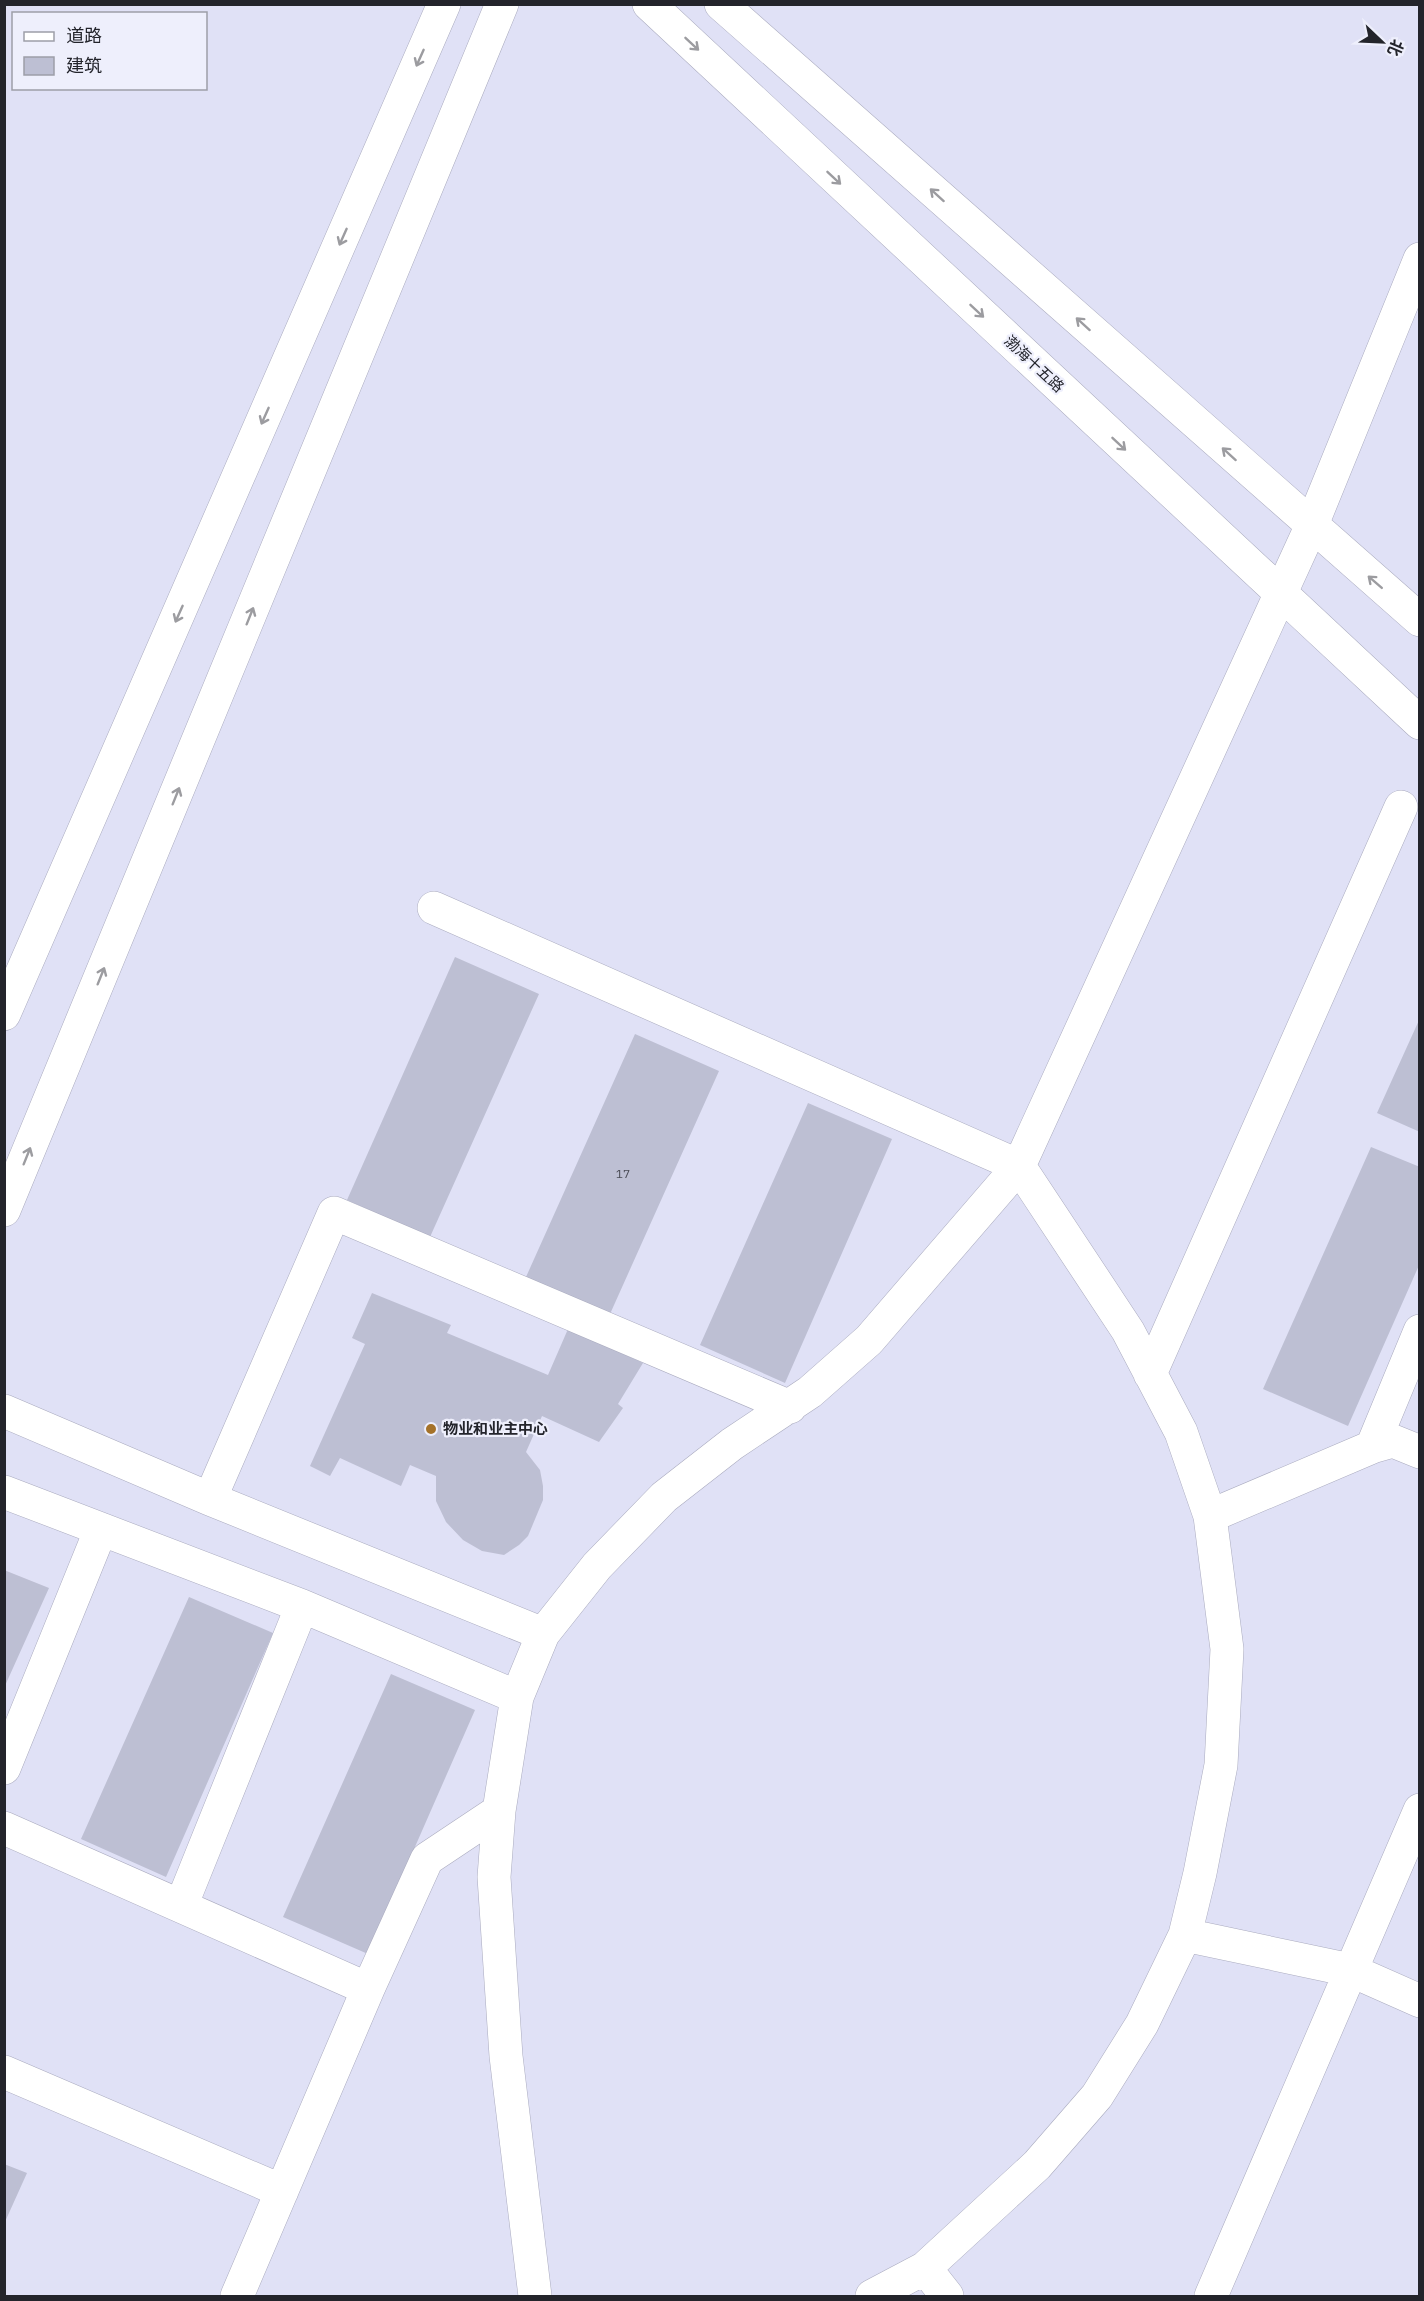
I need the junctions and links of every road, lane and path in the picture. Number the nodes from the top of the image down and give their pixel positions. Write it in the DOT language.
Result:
graph roads {
  1 [pos="444,4"];
  2 [pos="502,4"];
  3 [pos="649,4"];
  4 [pos="721,4"];
  5 [pos="1419,259"];
  6 [pos="1311,527"];
  7 [pos="1280,594"];
  8 [pos="1419,620"];
  9 [pos="1419,723"];
  10 [pos="1401,807"];
  11 [pos="434,908"];
  12 [pos="4,1014"];
  13 [pos="1019,1166"];
  14 [pos="4,1210"];
  15 [pos="1419,1331"];
  16 [pos="1150,1374"];
  17 [pos="790,1407"];
  18 [pos="4,1411"];
  19 [pos="1372,1447"];
  20 [pos="1419,1452"];
  21 [pos="4,1492"];
  22 [pos="210,1499"];
  23 [pos="1210,1516"];
  24 [pos="101,1529"];
  25 [pos="302,1606"];
  26 [pos="543,1634"];
  27 [pos="517,1697"];
  28 [pos="4,1768"];
  29 [pos="1419,1810"];
  30 [pos="499,1811"];
  31 [pos="4,1828"];
  32 [pos="182,1906"];
  33 [pos="1185,1935"];
  34 [pos="1350,1970"];
  35 [pos="368,1989"];
  36 [pos="1419,2001"];
  37 [pos="4,2072"];
  38 [pos="282,2191"];
  39 [pos="925,2268"];
  40 [pos="237,2296"];
  41 [pos="535,2296"];
  42 [pos="872,2296"];
  43 [pos="947,2296"];
  44 [pos="1211,2296"];
  1 -- 12 [label="street, one-way"];
  14 -- 2 [label="street, one-way"];
  3 -- 7 [label="street, 渤海十五路, one-way"];
  6 -- 4 [label="street, one-way"];
  5 -- 6 [label="street"];
  6 -- 7 [label="street"];
  8 -- 6 [label="street, one-way"];
  7 -- 9 [label="street, 渤海十五路"];
  7 -- 13 [label="street"];
  10 -- 16 [label="street"];
  11 -- 13 [label="street"];
  13 -- 16 [label="street"];
  13 -- 17 [label="street"];
  15 -- 19 [label="street"];
  16 -- 23 [label="street"];
  17 -- 22 [label="street"];
  17 -- 26 [label="street"];
  18 -- 22 [label="street"];
  19 -- 20 [label="street"];
  19 -- 23 [label="street"];
  21 -- 24 [label="street"];
  22 -- 26 [label="street"];
  23 -- 33 [label="street"];
  24 -- 25 [label="street"];
  24 -- 28 [label="street"];
  25 -- 27 [label="street"];
  25 -- 32 [label="street"];
  26 -- 27 [label="street"];
  27 -- 30 [label="street"];
  29 -- 34 [label="street"];
  30 -- 35 [label="street"];
  30 -- 41 [label="street"];
  31 -- 32 [label="street"];
  32 -- 35 [label="street"];
  33 -- 34 [label="street"];
  33 -- 39 [label="street"];
  34 -- 36 [label="street"];
  34 -- 44 [label="street"];
  35 -- 38 [label="street"];
  37 -- 38 [label="street"];
  38 -- 40 [label="street"];
  39 -- 42 [label="street"];
  39 -- 43 [label="street"];
}
